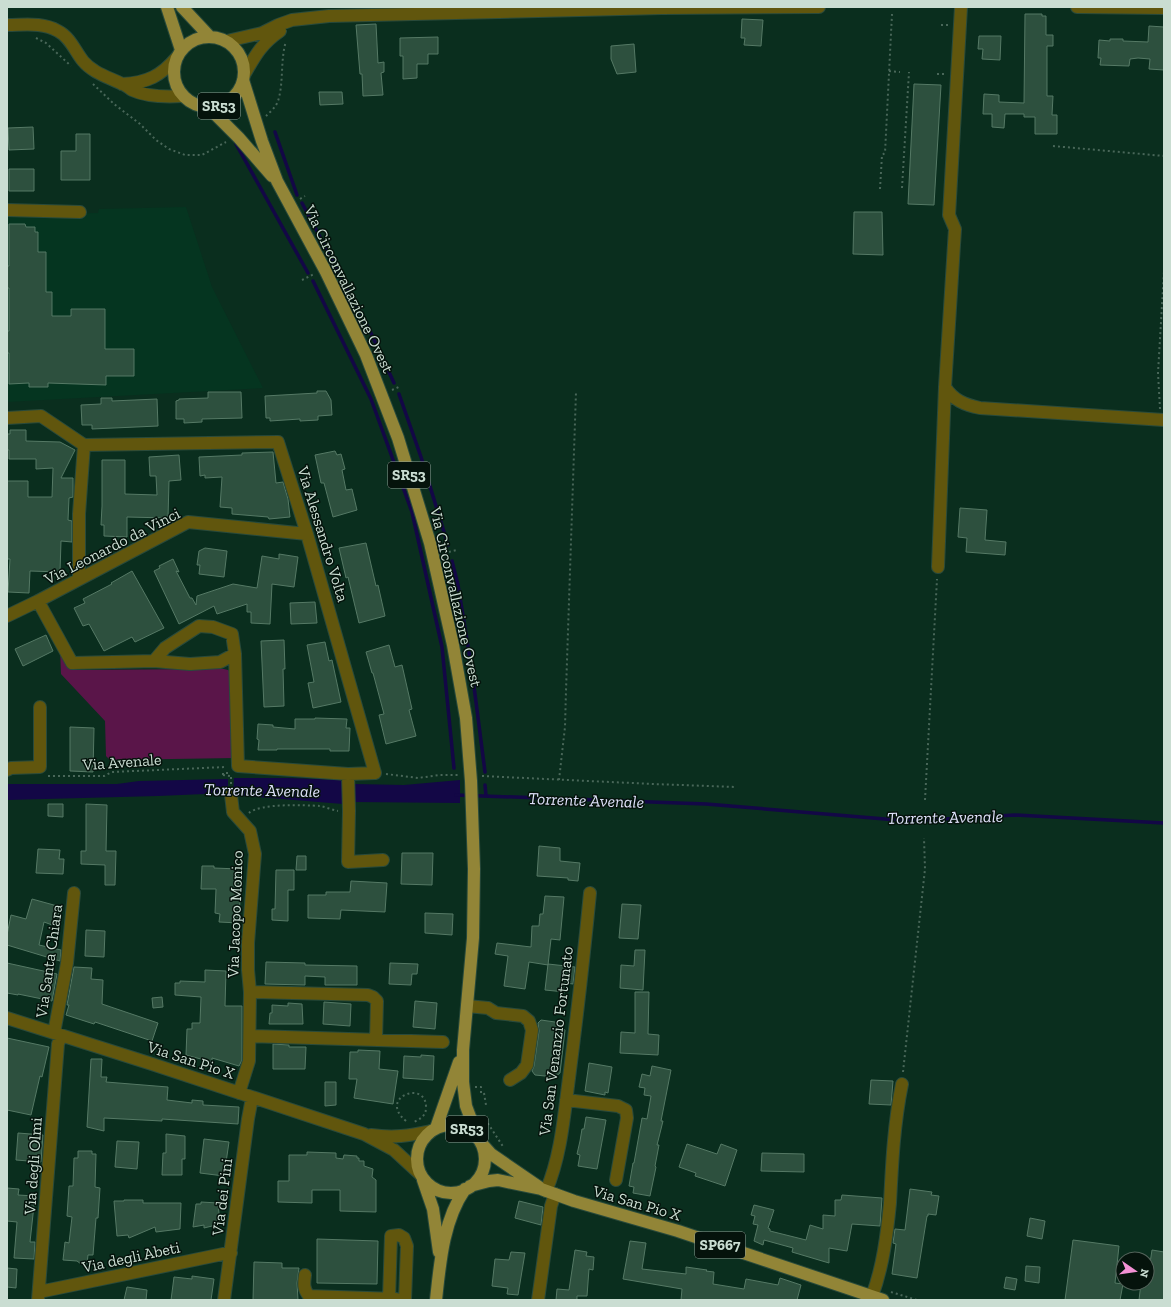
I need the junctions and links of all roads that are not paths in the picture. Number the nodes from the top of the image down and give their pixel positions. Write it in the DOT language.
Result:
graph roads {
  1 [pos="168,7"];
  2 [pos="182,7"];
  3 [pos="819,7"];
  4 [pos="961,7"];
  5 [pos="1077,7"];
  6 [pos="1164,8"];
  7 [pos="497,10"];
  8 [pos="390,11"];
  9 [pos="300,19"];
  10 [pos="7,25"];
  11 [pos="210,37"];
  12 [pos="227,41"];
  13 [pos="179,54"];
  14 [pos="244,78"];
  15 [pos="122,84"];
  16 [pos="183,96"];
  17 [pos="208,107"];
  18 [pos="277,181"];
  19 [pos="7,210"];
  20 [pos="80,212"];
  21 [pos="945,387"];
  22 [pos="7,418"];
  23 [pos="1162,420"];
  24 [pos="84,445"];
  25 [pos="307,534"];
  26 [pos="938,568"];
  27 [pos="79,579"];
  28 [pos="38,601"];
  29 [pos="7,616"];
  30 [pos="235,654"];
  31 [pos="154,661"];
  32 [pos="40,707"];
  33 [pos="7,770"];
  34 [pos="348,779"];
  35 [pos="231,795"];
  36 [pos="383,860"];
  37 [pos="74,892"];
  38 [pos="590,893"];
  39 [pos="250,992"];
  40 [pos="467,1006"];
  41 [pos="7,1018"];
  42 [pos="58,1035"];
  43 [pos="250,1036"];
  44 [pos="376,1040"];
  45 [pos="443,1042"];
  46 [pos="463,1050"];
  47 [pos="510,1080"];
  48 [pos="902,1084"];
  49 [pos="239,1093"];
  50 [pos="252,1098"];
  51 [pos="566,1100"];
  52 [pos="434,1129"];
  53 [pos="364,1134"];
  54 [pos="479,1140"];
  55 [pos="421,1175"];
  56 [pos="616,1180"];
  57 [pos="468,1188"];
  58 [pos="547,1191"];
  59 [pos="231,1253"];
  60 [pos="440,1260"];
  61 [pos="305,1275"];
  62 [pos="39,1296"];
  63 [pos="881,1297"];
  64 [pos="389,1299"];
  65 [pos="224,1300"];
  66 [pos="404,1300"];
  67 [pos="436,1300"];
  68 [pos="538,1300"];
  1 -- 13 [label="main road, SR53"];
  2 -- 11 [label="main road"];
  3 -- 7 [label="street"];
  4 -- 21 [label="street"];
  5 -- 6 [label="street"];
  7 -- 8 [label="street"];
  8 -- 9 [label="street"];
  9 -- 12 [label="street"];
  9 -- 14 [label="street"];
  10 -- 15 [label="street"];
  11 -- 12 [label="main road"];
  11 -- 13 [label="main road"];
  12 -- 14 [label="main road, Via Circonvallazione Ovest / SR53"];
  13 -- 15 [label="street"];
  13 -- 16 [label="main road, SR53"];
  14 -- 17 [label="main road, SR53"];
  14 -- 18 [label="main road, Via Circonvallazione Ovest / SR53"];
  15 -- 16 [label="street"];
  16 -- 17 [label="main road, Via Circonvallazione Ovest / SR53"];
  17 -- 18 [label="main road, Via Circonvallazione Ovest / SR53"];
  18 -- 40 [label="main road, Via Circonvallazione Ovest / SR53"];
  19 -- 20 [label="street"];
  21 -- 23 [label="street"];
  21 -- 26 [label="street"];
  22 -- 24 [label="street"];
  24 -- 25 [label="street, Via Alessandro Volta"];
  24 -- 27 [label="street"];
  25 -- 27 [label="street, Via Leonardo da Vinci"];
  25 -- 34 [label="street, Via Alessandro Volta"];
  27 -- 28 [label="street, Via Leonardo da Vinci"];
  28 -- 29 [label="street, Via Leonardo da Vinci"];
  28 -- 31 [label="street"];
  30 -- 31 [label="street"];
  30 -- 31 [label="street"];
  30 -- 34 [label="street"];
  32 -- 33 [label="street"];
  34 -- 36 [label="street"];
  35 -- 39 [label="street, Via Jacopo Monico"];
  37 -- 42 [label="street, Via Santa Chiara"];
  38 -- 51 [label="street, Via San Venanzio Fortunato"];
  39 -- 43 [label="street, Via Jacopo Monico"];
  39 -- 44 [label="street, Via Jacopo Monico"];
  40 -- 46 [label="main road, Via Circonvallazione Ovest / SR53"];
  40 -- 47 [label="street"];
  41 -- 42 [label="street, Via San Pio X"];
  42 -- 49 [label="street, Via San Pio X"];
  42 -- 62 [label="street, Via degli Olmi"];
  43 -- 44 [label="street"];
  43 -- 49 [label="street, Via Jacopo Monico"];
  44 -- 45 [label="street"];
  46 -- 52 [label="main road, Via Circonvallazione Ovest / SR53"];
  46 -- 54 [label="main road, Via Circonvallazione Ovest / SR53"];
  48 -- 63 [label="street"];
  49 -- 50 [label="street, Via San Pio X"];
  50 -- 53 [label="street, Via San Pio X"];
  50 -- 59 [label="street, Via dei Pini"];
  51 -- 56 [label="street"];
  51 -- 58 [label="street, Via San Venanzio Fortunato"];
  52 -- 53 [label="street, Via San Pio X"];
  52 -- 54 [label="main road, SR53"];
  52 -- 55 [label="main road, SR53"];
  53 -- 55 [label="street, Via San Pio X"];
  54 -- 57 [label="main road, SR53"];
  54 -- 58 [label="main road, Via San Pio X / SP667"];
  55 -- 57 [label="main road"];
  55 -- 60 [label="main road, SR53"];
  57 -- 58 [label="main road, Via San Pio X / SP667"];
  57 -- 60 [label="main road, SR53"];
  58 -- 63 [label="main road, Via San Pio X / SP667"];
  58 -- 68 [label="street, Via San Venanzio Fortunato"];
  59 -- 62 [label="street, Via degli Abeti"];
  59 -- 65 [label="street, Via dei Pini"];
  60 -- 67 [label="main road, SR53"];
  61 -- 64 [label="street"];
  64 -- 66 [label="street"];
  64 -- 66 [label="street"];
}
